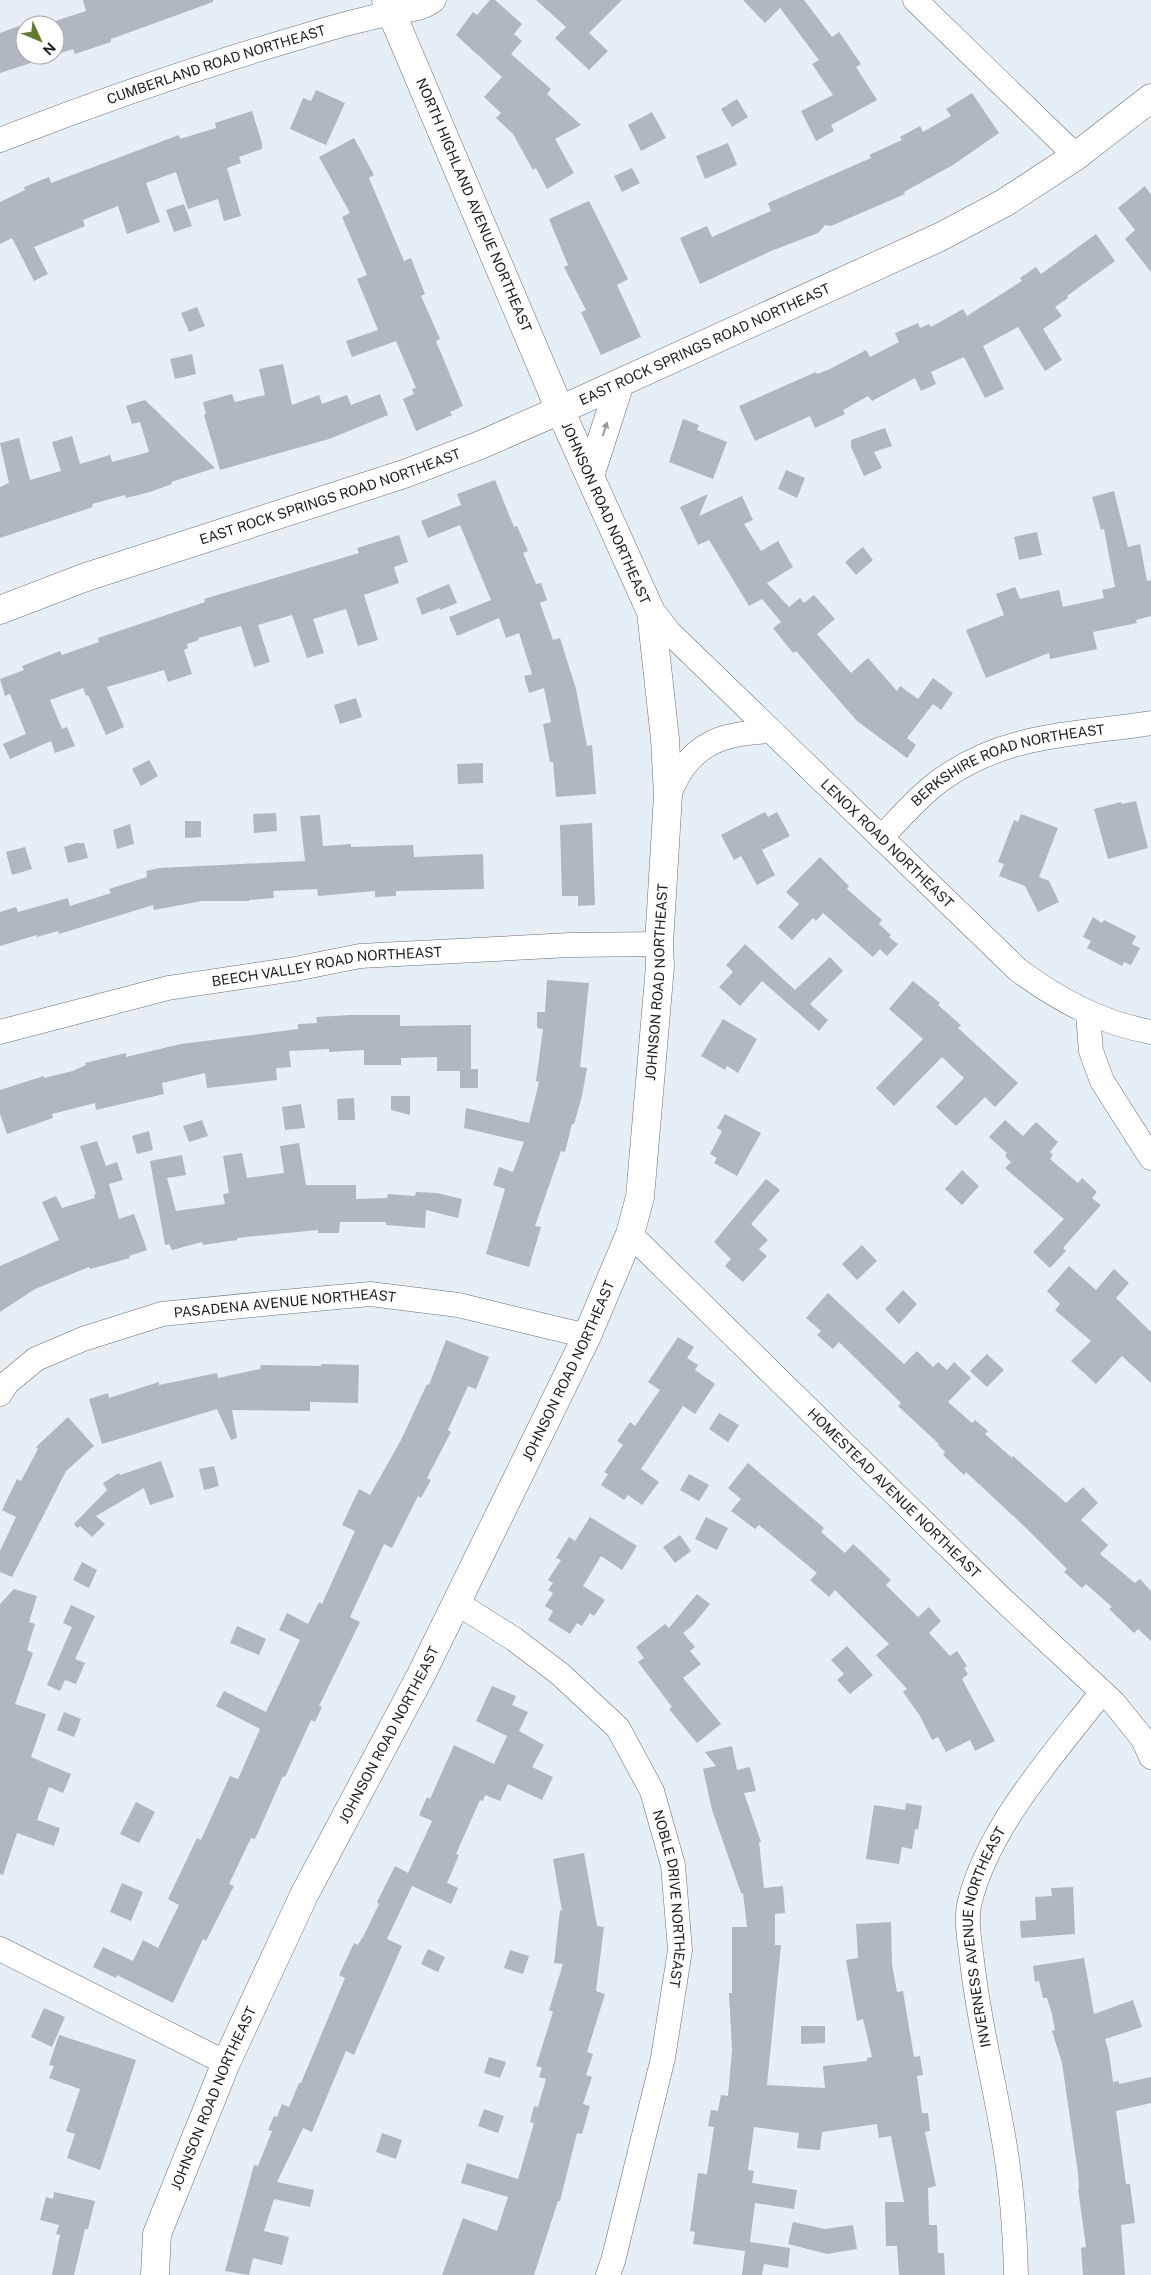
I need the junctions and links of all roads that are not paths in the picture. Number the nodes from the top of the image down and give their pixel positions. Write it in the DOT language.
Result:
graph roads {
  1 [pos="434,0"];
  2 [pos="915,0"];
  3 [pos="390,6"];
  4 [pos="1151,98"];
  5 [pos="0,140"];
  6 [pos="1076,156"];
  7 [pos="620,383"];
  8 [pos="560,410"];
  9 [pos="590,476"];
  10 [pos="0,610"];
  11 [pos="651,612"];
  12 [pos="1151,723"];
  13 [pos="771,731"];
  14 [pos="668,795"];
  15 [pos="881,838"];
  16 [pos="659,944"];
  17 [pos="1088,1014"];
  18 [pos="0,1032"];
  19 [pos="1151,1032"];
  20 [pos="1151,1158"];
  21 [pos="630,1234"];
  22 [pos="588,1336"];
  23 [pos="2,1384"];
  24 [pos="457,1603"];
  25 [pos="1102,1692"];
  26 [pos="1151,1757"];
  27 [pos="0,1949"];
  28 [pos="226,2063"];
  29 [pos="154,2275"];
  30 [pos="608,2275"];
  31 [pos="1016,2275"];
  1 -- 3 [label="street, CUMBERLAND ROAD NORTHEAST"];
  2 -- 6 [label="street"];
  3 -- 5 [label="street, CUMBERLAND ROAD NORTHEAST"];
  3 -- 8 [label="street, NORTH HIGHLAND AVENUE NORTHEAST"];
  4 -- 6 [label="street, EAST ROCK SPRINGS ROAD NORTHEAST"];
  6 -- 7 [label="street, EAST ROCK SPRINGS ROAD NORTHEAST"];
  7 -- 8 [label="street, EAST ROCK SPRINGS ROAD NORTHEAST"];
  9 -- 7 [label="street, one-way"];
  8 -- 9 [label="street, JOHNSON ROAD NORTHEAST"];
  8 -- 10 [label="street, EAST ROCK SPRINGS ROAD NORTHEAST"];
  9 -- 11 [label="street, JOHNSON ROAD NORTHEAST"];
  11 -- 13 [label="street, LENOX ROAD NORTHEAST"];
  11 -- 14 [label="street, JOHNSON ROAD NORTHEAST"];
  12 -- 15 [label="street, BERKSHIRE ROAD NORTHEAST"];
  13 -- 14 [label="street"];
  13 -- 15 [label="street, LENOX ROAD NORTHEAST"];
  14 -- 16 [label="street, JOHNSON ROAD NORTHEAST"];
  15 -- 17 [label="street, LENOX ROAD NORTHEAST"];
  16 -- 18 [label="street, BEECH VALLEY ROAD NORTHEAST"];
  16 -- 21 [label="street, JOHNSON ROAD NORTHEAST"];
  17 -- 19 [label="street, LENOX ROAD NORTHEAST"];
  17 -- 20 [label="street"];
  21 -- 22 [label="street, JOHNSON ROAD NORTHEAST"];
  21 -- 25 [label="street, HOMESTEAD AVENUE NORTHEAST"];
  22 -- 23 [label="street, PASADENA AVENUE NORTHEAST"];
  22 -- 24 [label="street, JOHNSON ROAD NORTHEAST"];
  24 -- 28 [label="street, JOHNSON ROAD NORTHEAST"];
  24 -- 30 [label="street, NOBLE DRIVE NORTHEAST"];
  25 -- 26 [label="street, HOMESTEAD AVENUE NORTHEAST"];
  25 -- 31 [label="street, INVERNESS AVENUE NORTHEAST"];
  27 -- 28 [label="street"];
  28 -- 29 [label="street, JOHNSON ROAD NORTHEAST"];
}
